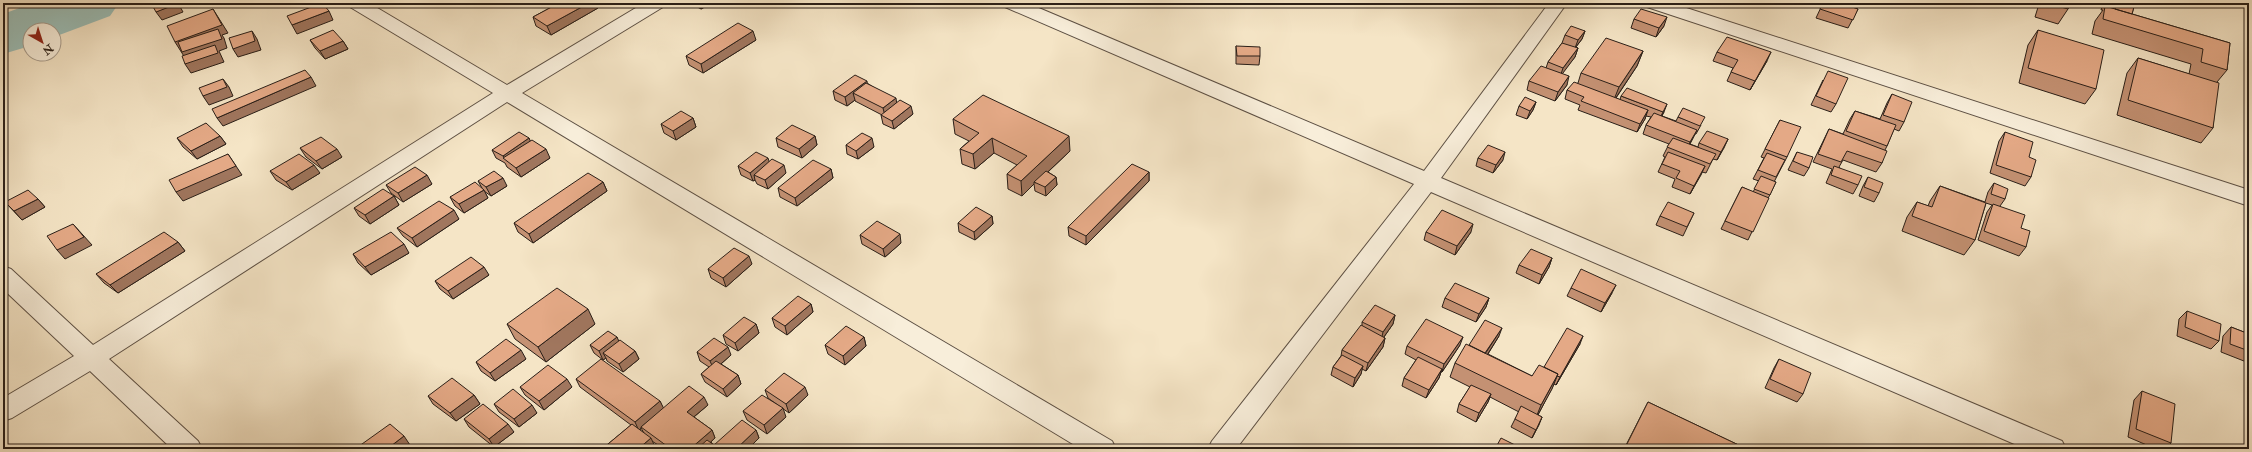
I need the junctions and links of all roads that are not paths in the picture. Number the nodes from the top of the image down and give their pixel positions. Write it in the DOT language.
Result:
graph roads {
  1 [pos="356,3"];
  2 [pos="658,3"];
  3 [pos="1011,3"];
  4 [pos="1558,3"];
  5 [pos="1653,3"];
  6 [pos="506,94"];
  7 [pos="1427,182"];
  8 [pos="2249,198"];
  9 [pos="3,275"];
  10 [pos="90,358"];
  11 [pos="3,411"];
  12 [pos="189,449"];
  13 [pos="1103,449"];
  14 [pos="1221,449"];
  15 [pos="2053,449"];
  1 -- 6 [label="street"];
  2 -- 6 [label="street"];
  3 -- 7 [label="street"];
  4 -- 7 [label="street"];
  5 -- 8 [label="street"];
  6 -- 10 [label="street"];
  6 -- 13 [label="street"];
  7 -- 14 [label="street"];
  7 -- 15 [label="street"];
  9 -- 10 [label="street"];
  10 -- 11 [label="street"];
  10 -- 12 [label="street"];
}
